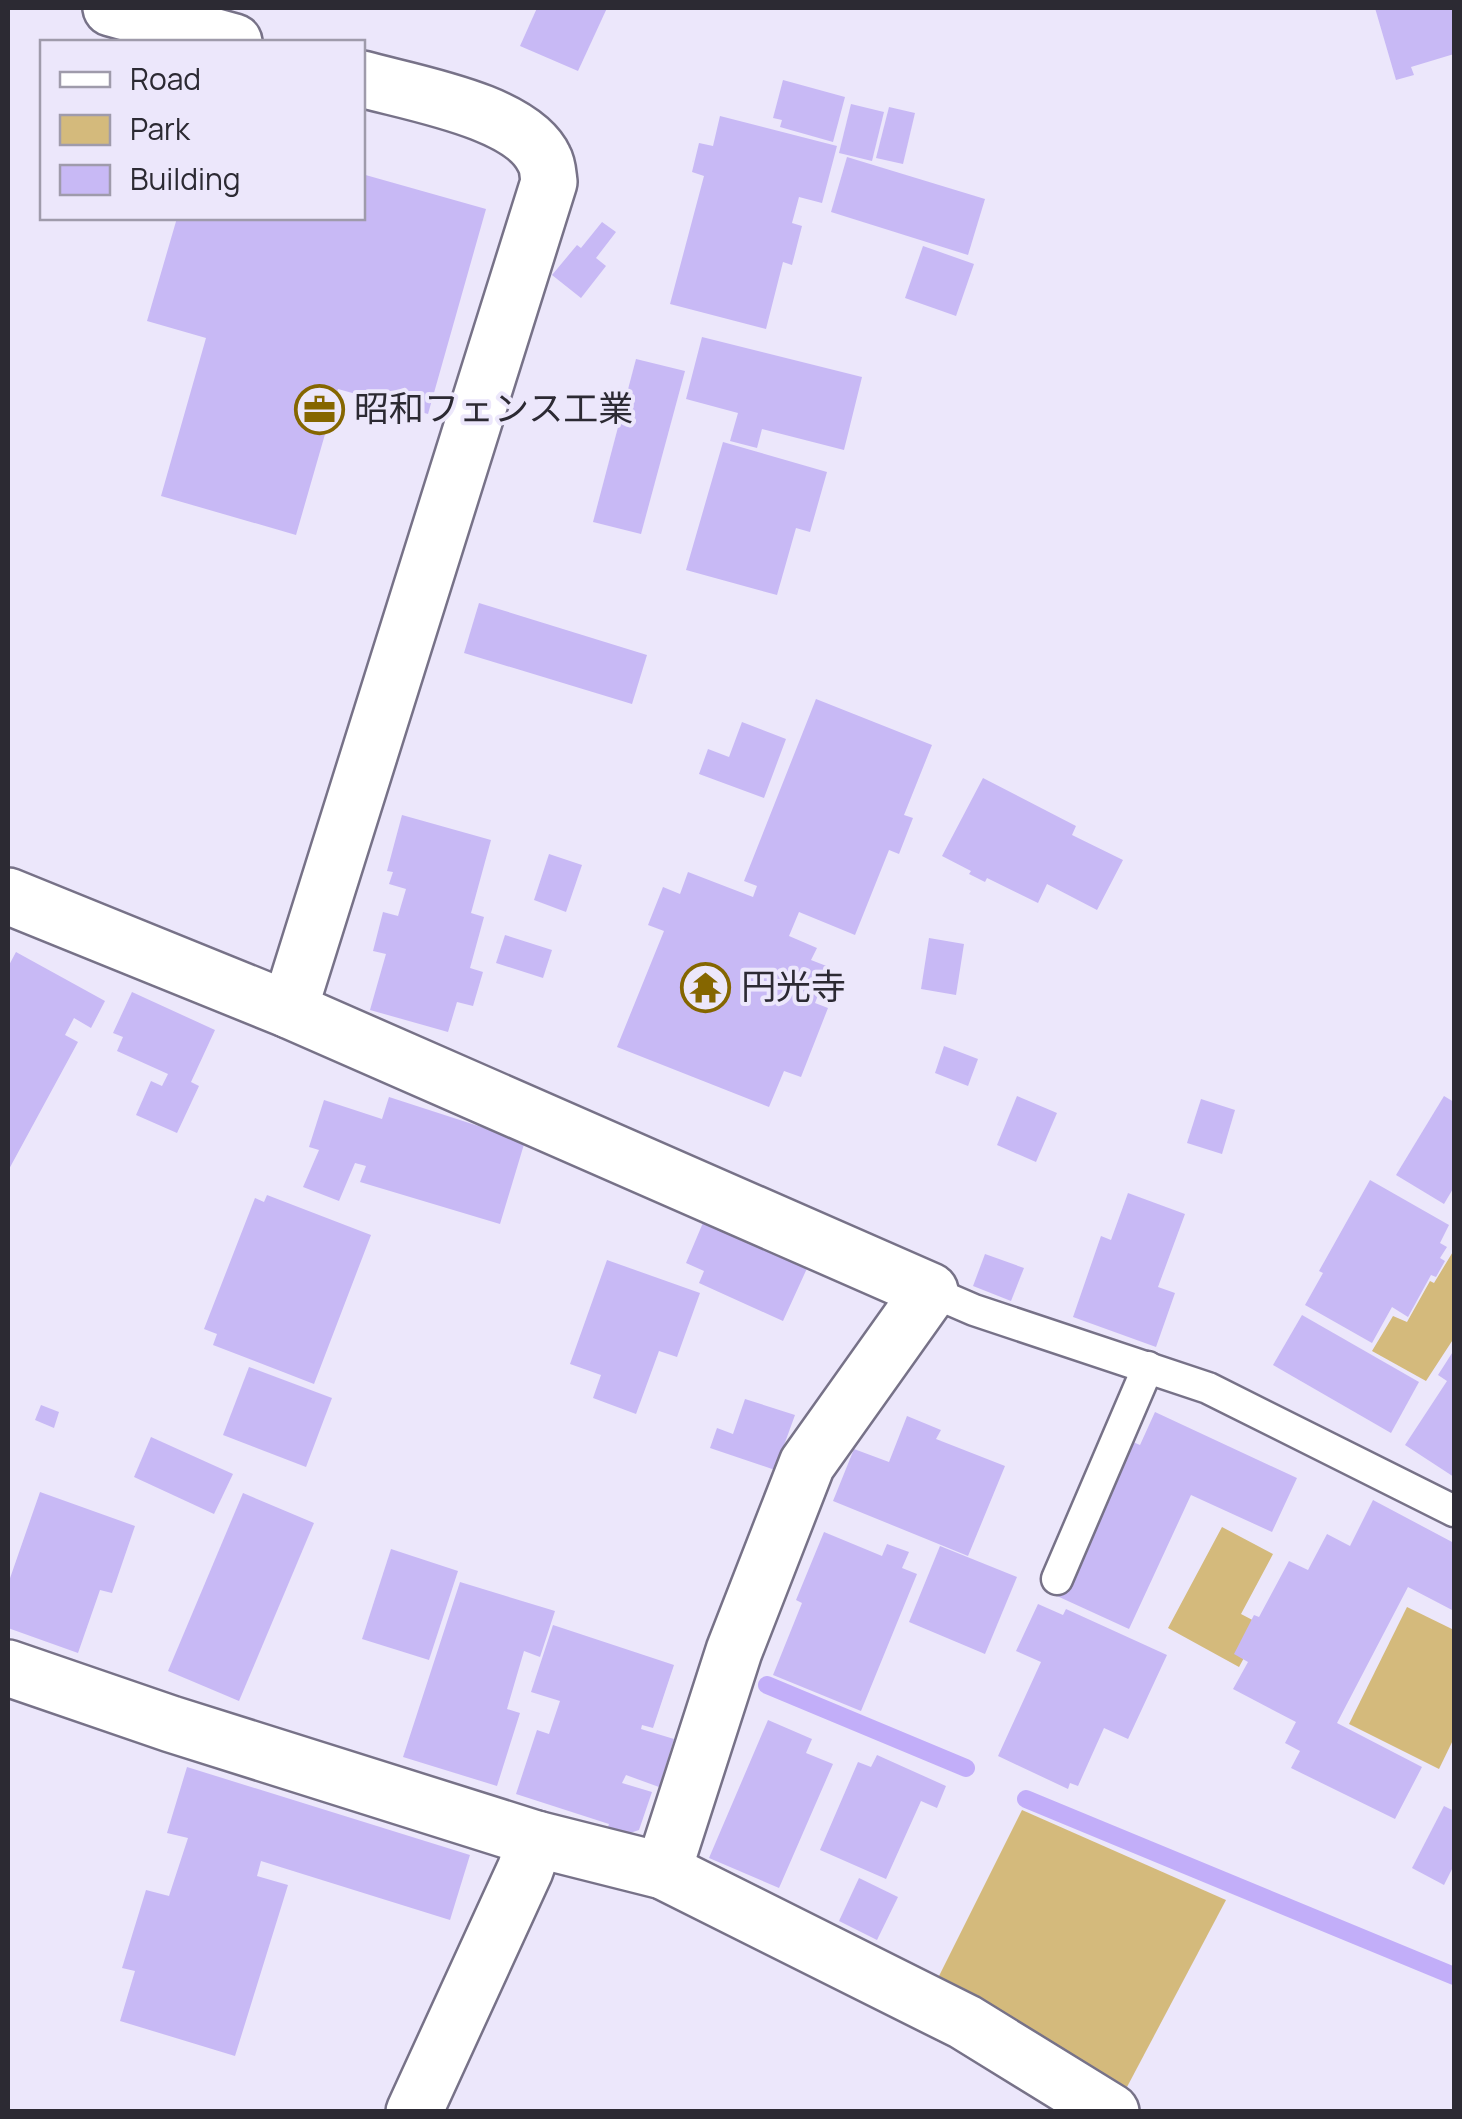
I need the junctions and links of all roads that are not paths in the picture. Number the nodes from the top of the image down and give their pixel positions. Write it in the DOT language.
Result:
graph roads {
  1 [pos="111,8"];
  2 [pos="227,40"];
  3 [pos="365,80"];
  4 [pos="8,896"];
  5 [pos="289,1010"];
  6 [pos="930,1291"];
  7 [pos="1148,1367"];
  8 [pos="1454,1511"];
  9 [pos="1057,1579"];
  10 [pos="8,1668"];
  11 [pos="536,1839"];
  12 [pos="663,1872"];
  13 [pos="414,2112"];
  14 [pos="1111,2112"];
  1 -- 2 [label="street"];
  3 -- 5 [label="street"];
  4 -- 5 [label="street"];
  5 -- 6 [label="street"];
  6 -- 7 [label="lane"];
  6 -- 12 [label="street"];
  7 -- 8 [label="lane"];
  7 -- 9 [label="lane"];
  10 -- 11 [label="street"];
  11 -- 12 [label="street"];
  11 -- 13 [label="street"];
  12 -- 14 [label="street"];
}
